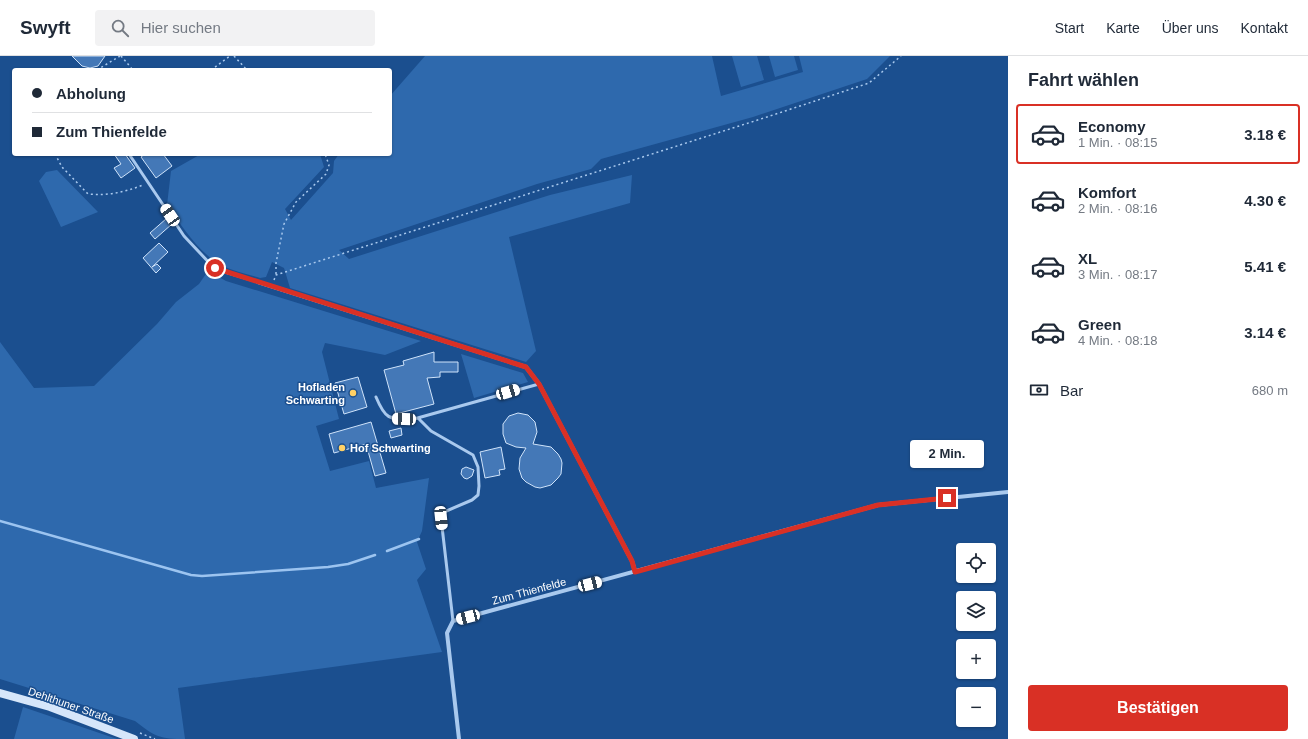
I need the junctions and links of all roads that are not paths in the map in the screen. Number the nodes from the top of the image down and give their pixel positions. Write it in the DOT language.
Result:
graph roads {
  1 [pos="130,156"];
  2 [pos="258,282"];
  3 [pos="539,384"];
  4 [pos="376,397"];
  5 [pos="418,418"];
  6 [pos="1008,492"];
  7 [pos="635,572"];
  8 [pos="453,621"];
  9 [pos="0,693"];
  10 [pos="134,739"];
  11 [pos="459,739"];
  1 -- 2 [label="lane"];
  2 -- 3 [label="street"];
  3 -- 5 [label="lane"];
  3 -- 7 [label="street"];
  4 -- 5 [label="lane"];
  5 -- 8 [label="lane"];
  6 -- 7 [label="street, Zum Thienfelde"];
  7 -- 8 [label="street, Zum Thienfelde"];
  8 -- 11 [label="street"];
  9 -- 10 [label="street, Dehlthuner Straße"];
}
